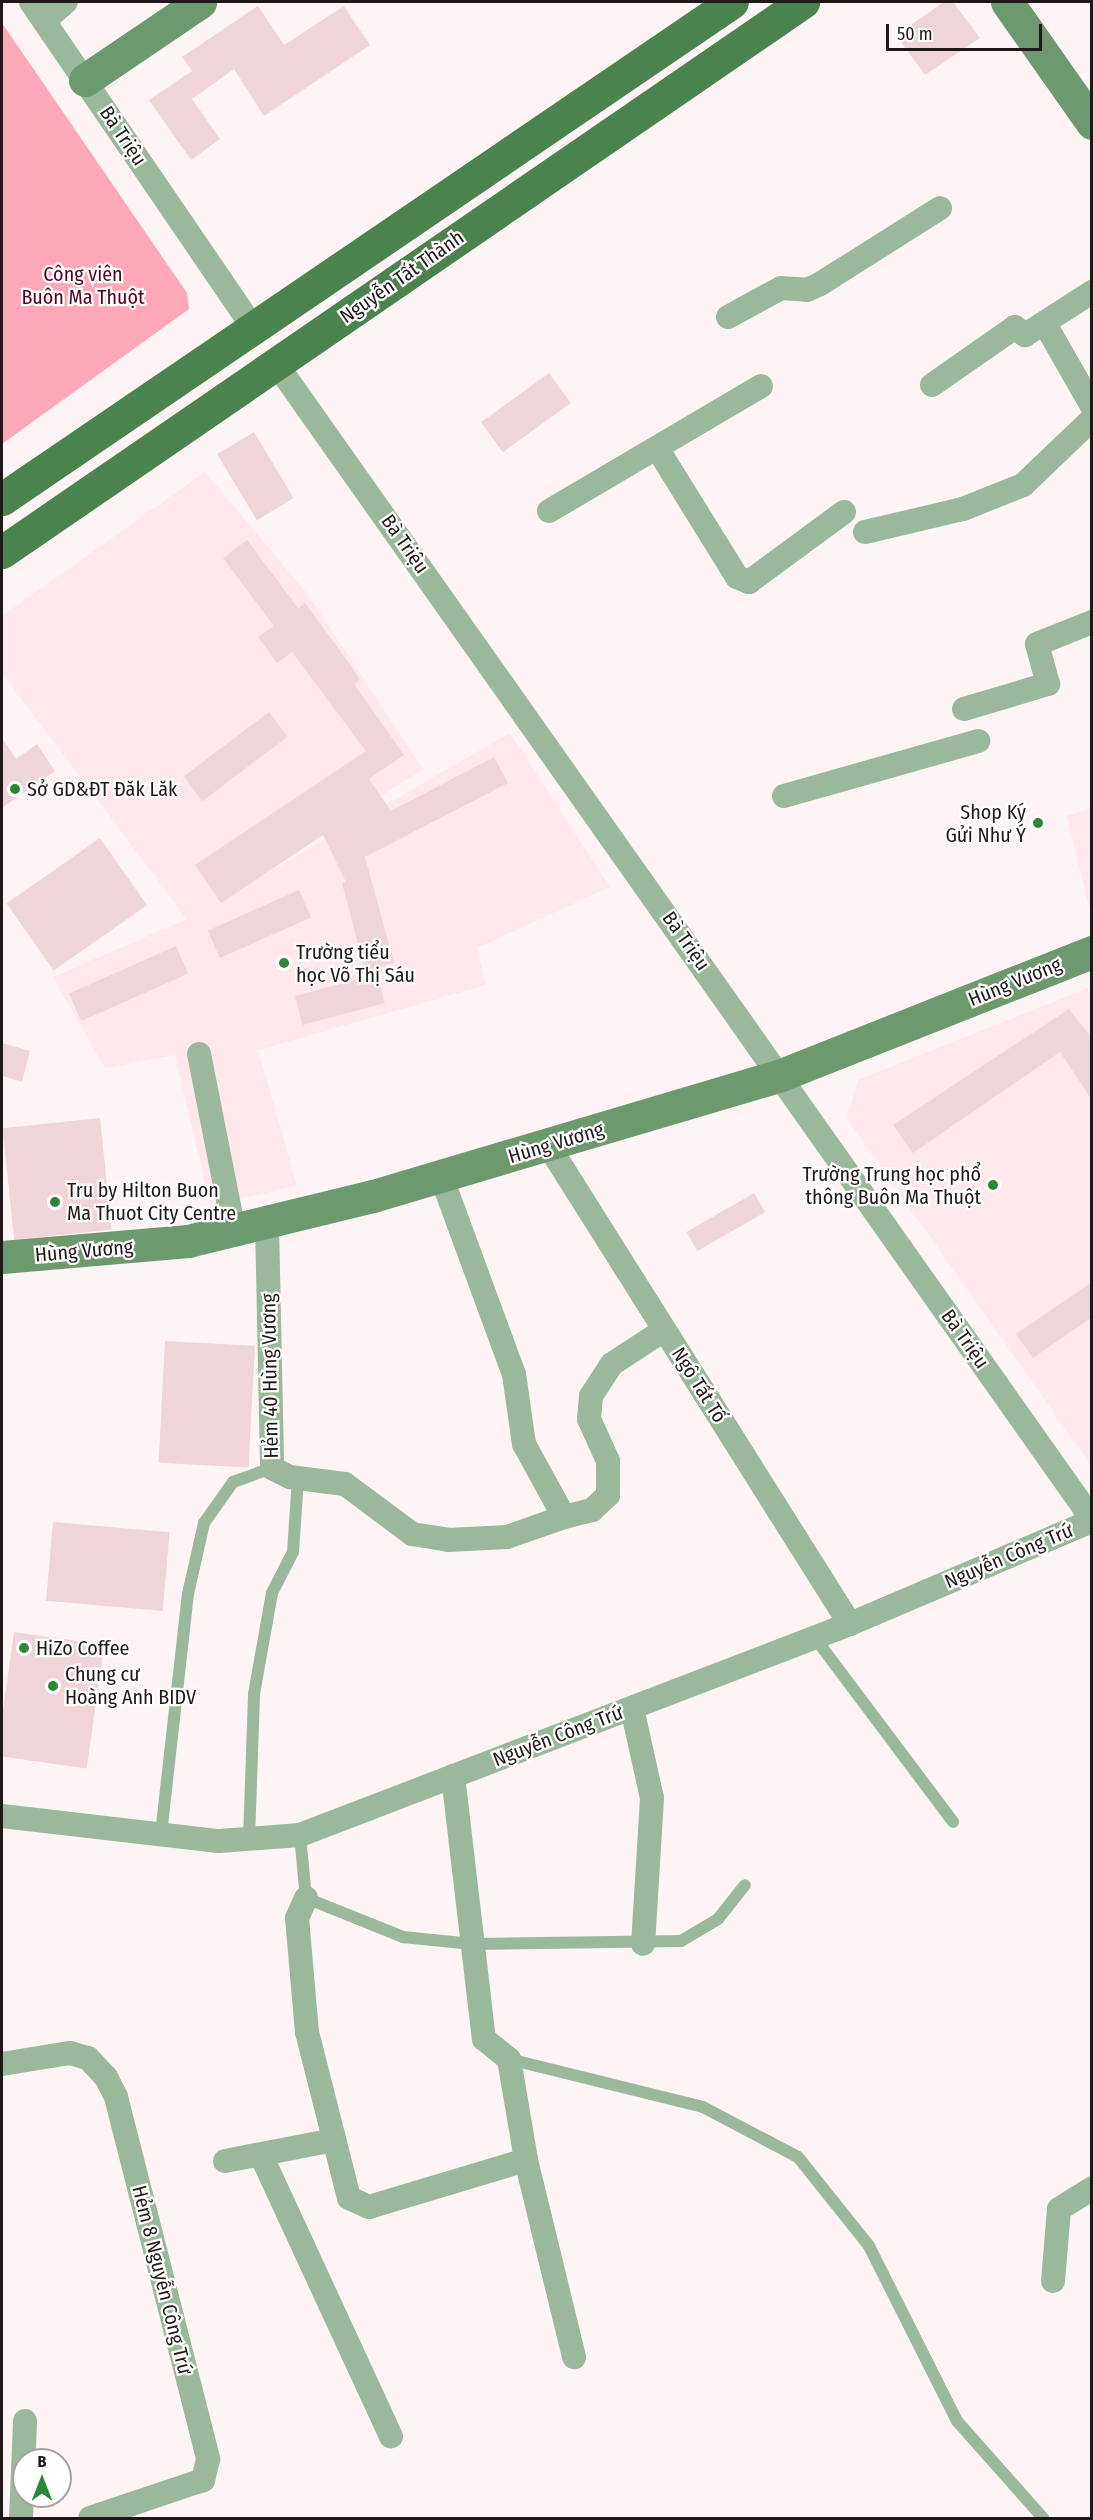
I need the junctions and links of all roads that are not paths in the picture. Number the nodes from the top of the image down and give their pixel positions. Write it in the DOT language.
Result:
graph roads {
  1 [pos="66,2"];
  2 [pos="200,2"];
  3 [pos="732,2"];
  4 [pos="803,2"];
  5 [pos="1008,2"];
  6 [pos="38,11"];
  7 [pos="85,80"];
  8 [pos="1092,123"];
  9 [pos="940,208"];
  10 [pos="1092,292"];
  11 [pos="729,317"];
  12 [pos="1045,324"];
  13 [pos="255,330"];
  14 [pos="278,364"];
  15 [pos="932,385"];
  16 [pos="761,386"];
  17 [pos="1092,406"];
  18 [pos="1092,419"];
  19 [pos="657,448"];
  20 [pos="2,499"];
  21 [pos="549,511"];
  22 [pos="844,512"];
  23 [pos="865,532"];
  24 [pos="2,552"];
  25 [pos="1092,622"];
  26 [pos="964,709"];
  27 [pos="978,741"];
  28 [pos="784,796"];
  29 [pos="1092,952"];
  30 [pos="199,1054"];
  31 [pos="780,1075"];
  32 [pos="548,1145"];
  33 [pos="441,1176"];
  34 [pos="267,1222"];
  35 [pos="234,1230"];
  36 [pos="2,1257"];
  37 [pos="664,1330"];
  38 [pos="272,1468"];
  39 [pos="298,1478"];
  40 [pos="564,1517"];
  41 [pos="1092,1520"];
  42 [pos="850,1624"];
  43 [pos="815,1638"];
  44 [pos="632,1708"];
  45 [pos="453,1776"];
  46 [pos="2,1816"];
  47 [pos="953,1822"];
  48 [pos="161,1834"];
  49 [pos="300,1835"];
  50 [pos="249,1839"];
  51 [pos="745,1885"];
  52 [pos="306,1898"];
  53 [pos="473,1944"];
  54 [pos="643,1944"];
  55 [pos="509,2059"];
  56 [pos="2,2064"];
  57 [pos="334,2140"];
  58 [pos="261,2155"];
  59 [pos="526,2160"];
  60 [pos="225,2162"];
  61 [pos="1092,2188"];
  62 [pos="1053,2281"];
  63 [pos="574,2356"];
  64 [pos="25,2421"];
  65 [pos="391,2436"];
  66 [pos="21,2518"];
  67 [pos="90,2518"];
  68 [pos="1044,2518"];
  1 -- 6 [label="street"];
  2 -- 7 [label="street"];
  3 -- 13 [label="main road, Nguyễn Tất Thành"];
  4 -- 14 [label="main road, Nguyễn Tất Thành"];
  5 -- 8 [label="street"];
  6 -- 7 [label="street, Bà Triệu"];
  7 -- 13 [label="street, Bà Triệu"];
  9 -- 11 [label="street"];
  10 -- 12 [label="street"];
  12 -- 15 [label="street"];
  12 -- 17 [label="street"];
  13 -- 14 [label="main road"];
  13 -- 20 [label="main road, Nguyễn Tất Thành"];
  14 -- 24 [label="main road, Nguyễn Tất Thành"];
  14 -- 31 [label="street, Bà Triệu"];
  16 -- 19 [label="street"];
  18 -- 23 [label="street"];
  19 -- 21 [label="street"];
  19 -- 22 [label="street"];
  25 -- 26 [label="street"];
  27 -- 28 [label="street"];
  29 -- 31 [label="street, Hùng Vương"];
  30 -- 35 [label="street"];
  31 -- 32 [label="street, Hùng Vương"];
  31 -- 41 [label="street, Bà Triệu"];
  32 -- 33 [label="street, Hùng Vương"];
  32 -- 37 [label="street, Ngô Tất Tố"];
  33 -- 34 [label="street, Hùng Vương"];
  33 -- 40 [label="street"];
  34 -- 35 [label="street, Hùng Vương"];
  34 -- 38 [label="street, Hẻm 40 Hùng Vương"];
  35 -- 36 [label="street, Hùng Vương"];
  37 -- 40 [label="street, Hẻm 40 Hùng Vương"];
  37 -- 42 [label="street, Ngô Tất Tố"];
  38 -- 39 [label="street, Hẻm 40 Hùng Vương"];
  38 -- 48 [label="lane"];
  39 -- 40 [label="street, Hẻm 40 Hùng Vương"];
  39 -- 50 [label="lane"];
  41 -- 42 [label="street, Nguyễn Công Trứ"];
  42 -- 43 [label="street, Nguyễn Công Trứ"];
  43 -- 44 [label="street, Nguyễn Công Trứ"];
  43 -- 47 [label="lane"];
  44 -- 45 [label="street, Nguyễn Công Trứ"];
  44 -- 54 [label="street"];
  45 -- 49 [label="street, Nguyễn Công Trứ"];
  45 -- 53 [label="street"];
  46 -- 48 [label="street, Nguyễn Công Trứ"];
  48 -- 50 [label="street, Nguyễn Công Trứ"];
  49 -- 50 [label="street, Nguyễn Công Trứ"];
  49 -- 52 [label="lane"];
  51 -- 54 [label="lane"];
  52 -- 53 [label="lane"];
  52 -- 57 [label="street"];
  53 -- 54 [label="lane"];
  53 -- 55 [label="street"];
  55 -- 59 [label="street"];
  55 -- 68 [label="lane"];
  56 -- 67 [label="street, Hẻm 8 Nguyễn Công Trứ"];
  57 -- 58 [label="street"];
  57 -- 59 [label="street"];
  58 -- 60 [label="street"];
  58 -- 65 [label="street"];
  59 -- 63 [label="street"];
  61 -- 62 [label="street"];
  64 -- 66 [label="street"];
}
